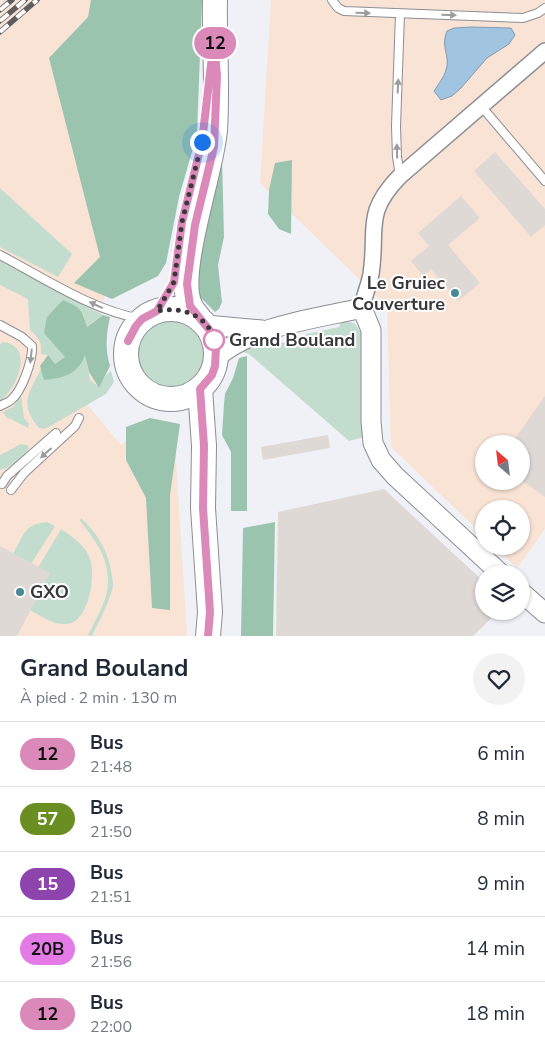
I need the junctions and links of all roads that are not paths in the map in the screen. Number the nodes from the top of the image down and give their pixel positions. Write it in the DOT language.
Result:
graph roads {
  1 [pos="215,0"];
  2 [pos="332,0"];
  3 [pos="545,8"];
  4 [pos="400,14"];
  5 [pos="214,39"];
  6 [pos="545,51"];
  7 [pos="481,106"];
  8 [pos="400,176"];
  9 [pos="545,181"];
  10 [pos="0,255"];
  11 [pos="362,308"];
  12 [pos="149,315"];
  13 [pos="203,321"];
  14 [pos="0,325"];
  15 [pos="263,330"];
  16 [pos="217,357"];
  17 [pos="200,389"];
  18 [pos="170,400"];
  19 [pos="0,406"];
  20 [pos="79,418"];
  21 [pos="56,433"];
  22 [pos="2,484"];
  23 [pos="11,490"];
  24 [pos="491,565"];
  25 [pos="530,600"];
  26 [pos="545,613"];
  27 [pos="207,636"];
  1 -- 5 [label="main road"];
  2 -- 4 [label="lane, one-way"];
  4 -- 3 [label="lane, one-way"];
  8 -- 4 [label="lane, one-way"];
  5 -- 12 [label="main road"];
  5 -- 13 [label="main road"];
  6 -- 7 [label="street"];
  7 -- 8 [label="street"];
  7 -- 9 [label="lane"];
  8 -- 11 [label="street"];
  12 -- 10 [label="lane, one-way"];
  11 -- 15 [label="street"];
  11 -- 24 [label="street"];
  12 -- 13 [label="main road"];
  12 -- 18 [label="main road"];
  13 -- 15 [label="street"];
  13 -- 16 [label="main road"];
  14 -- 19 [label="lane, one-way"];
  15 -- 16 [label="street"];
  16 -- 17 [label="main road"];
  17 -- 18 [label="main road"];
  17 -- 27 [label="main road"];
  18 -- 27 [label="main road"];
  20 -- 23 [label="lane, one-way"];
  21 -- 22 [label="lane"];
  25 -- 26 [label="street"];
}
